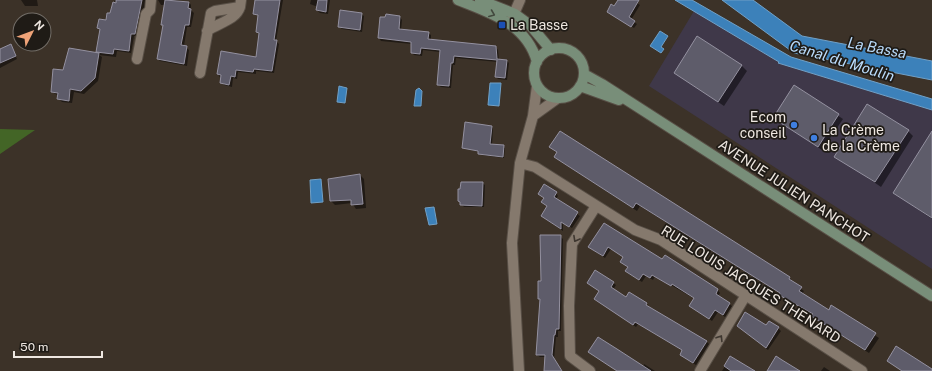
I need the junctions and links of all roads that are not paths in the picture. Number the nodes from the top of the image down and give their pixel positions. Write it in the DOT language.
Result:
graph roads {
  1 [pos="151,0"];
  2 [pos="458,0"];
  3 [pos="480,0"];
  4 [pos="520,0"];
  5 [pos="241,3"];
  6 [pos="512,18"];
  7 [pos="551,50"];
  8 [pos="137,59"];
  9 [pos="537,62"];
  10 [pos="200,73"];
  11 [pos="584,74"];
  12 [pos="537,86"];
  13 [pos="580,86"];
  14 [pos="558,98"];
  15 [pos="641,109"];
  16 [pos="533,116"];
  17 [pos="520,162"];
  18 [pos="596,206"];
  19 [pos="746,296"];
  20 [pos="932,296"];
  21 [pos="519,371"];
  22 [pos="590,371"];
  23 [pos="700,371"];
  24 [pos="862,371"];
  1 -- 8 [label="street"];
  2 -- 6 [label="main road, one-way"];
  3 -- 6 [label="main road"];
  4 -- 6 [label="street"];
  5 -- 10 [label="street"];
  6 -- 7 [label="main road"];
  6 -- 9 [label="main road"];
  7 -- 9 [label="main road"];
  7 -- 11 [label="main road"];
  9 -- 12 [label="main road"];
  11 -- 13 [label="main road"];
  11 -- 15 [label="main road, AVENUE JULIEN PANCHOT"];
  12 -- 14 [label="main road"];
  12 -- 16 [label="street"];
  13 -- 14 [label="main road"];
  13 -- 15 [label="main road, AVENUE JULIEN PANCHOT"];
  14 -- 16 [label="street"];
  15 -- 20 [label="main road, AVENUE JULIEN PANCHOT"];
  16 -- 17 [label="street"];
  17 -- 18 [label="street, RUE LOUIS JACQUES THENARD"];
  17 -- 21 [label="street"];
  18 -- 19 [label="street, RUE LOUIS JACQUES THENARD"];
  18 -- 22 [label="street, one-way"];
  23 -- 19 [label="street, one-way"];
  19 -- 24 [label="street, RUE LOUIS JACQUES THENARD"];
}
